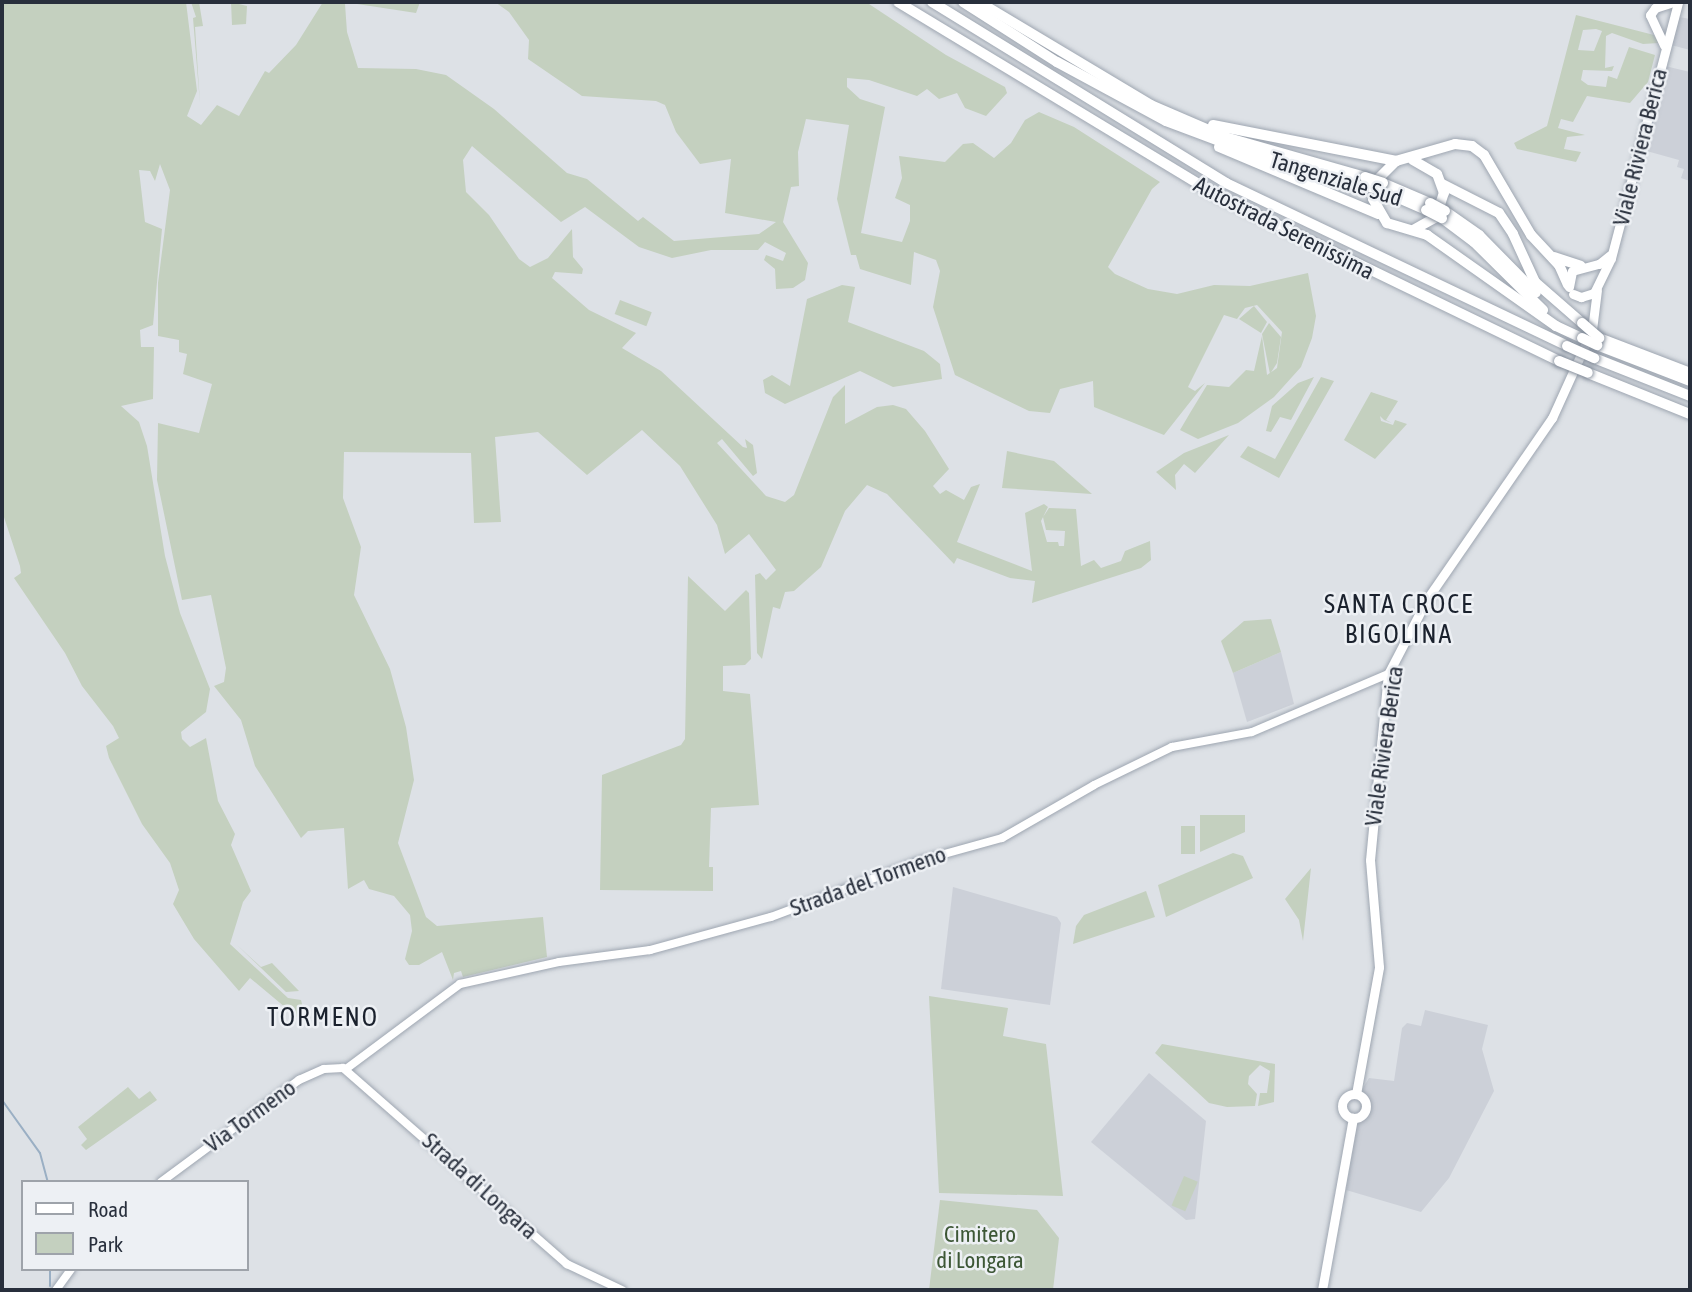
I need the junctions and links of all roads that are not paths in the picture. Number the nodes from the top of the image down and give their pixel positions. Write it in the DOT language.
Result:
graph roads {
  1 [pos="898,2"];
  2 [pos="932,2"];
  3 [pos="963,2"];
  4 [pos="979,2"];
  5 [pos="1676,2"];
  6 [pos="1660,6"];
  7 [pos="1672,21"];
  8 [pos="1657,30"];
  9 [pos="1665,47"];
  10 [pos="1152,105"];
  11 [pos="1198,135"];
  12 [pos="1449,146"];
  13 [pos="1410,159"];
  14 [pos="1395,162"];
  15 [pos="1440,179"];
  16 [pos="1364,181"];
  17 [pos="1380,217"];
  18 [pos="1413,230"];
  19 [pos="1614,248"];
  20 [pos="1546,251"];
  21 [pos="1584,266"];
  22 [pos="1598,288"];
  23 [pos="1571,289"];
  24 [pos="1585,329"];
  25 [pos="1598,341"];
  26 [pos="1690,373"];
  27 [pos="1690,381"];
  28 [pos="1690,397"];
  29 [pos="1690,414"];
  30 [pos="1388,674"];
  31 [pos="346,1069"];
  32 [pos="1356,1094"];
  33 [pos="1353,1118"];
  34 [pos="164,1180"];
  35 [pos="70,1271"];
  36 [pos="56,1290"];
  37 [pos="622,1290"];
  38 [pos="1322,1290"];
  1 -- 29 [label="highway, Autostrada Serenissima, bridge"];
  2 -- 28 [label="highway, Autostrada Serenissima, bridge"];
  3 -- 11 [label="highway, Tangenziale Sud"];
  4 -- 10 [label="highway, Tangenziale Sud"];
  5 -- 6 [label="main road, Viale Riviera Berica"];
  5 -- 7 [label="main road, Viale Riviera Berica"];
  6 -- 7 [label="main road"];
  6 -- 8 [label="main road"];
  7 -- 8 [label="main road"];
  7 -- 9 [label="main road, Viale Riviera Berica"];
  8 -- 9 [label="main road, Viale Riviera Berica"];
  9 -- 19 [label="main road, Viale Riviera Berica"];
  10 -- 14 [label="highway"];
  10 -- 16 [label="highway, Tangenziale Sud"];
  11 -- 16 [label="highway, Tangenziale Sud"];
  11 -- 17 [label="highway"];
  12 -- 13 [label="highway"];
  12 -- 15 [label="highway"];
  12 -- 20 [label="highway"];
  13 -- 14 [label="highway"];
  13 -- 15 [label="highway"];
  14 -- 17 [label="highway"];
  15 -- 18 [label="highway"];
  15 -- 24 [label="highway"];
  16 -- 24 [label="highway, Tangenziale Sud, bridge"];
  17 -- 18 [label="highway"];
  18 -- 24 [label="highway"];
  19 -- 21 [label="main road, Viale Riviera Berica"];
  19 -- 22 [label="main road, Viale Riviera Berica"];
  20 -- 21 [label="highway"];
  20 -- 23 [label="highway"];
  21 -- 22 [label="main road"];
  21 -- 23 [label="main road, Viale Riviera Berica"];
  22 -- 23 [label="main road"];
  22 -- 24 [label="main road, Viale Riviera Berica"];
  23 -- 24 [label="main road"];
  24 -- 25 [label="highway, bridge"];
  24 -- 30 [label="main road, Viale Riviera Berica"];
  25 -- 26 [label="highway"];
  25 -- 27 [label="highway"];
  30 -- 31 [label="street, Strada del Tormeno"];
  30 -- 32 [label="main road, Viale Riviera Berica"];
  31 -- 34 [label="street, Via Tormeno"];
  31 -- 37 [label="street, Strada di Longara"];
  32 -- 33 [label="main road, Viale Riviera Berica"];
  32 -- 33 [label="main road, Viale Riviera Berica"];
  33 -- 38 [label="main road, Viale Riviera Berica"];
  35 -- 36 [label="street"];
}
